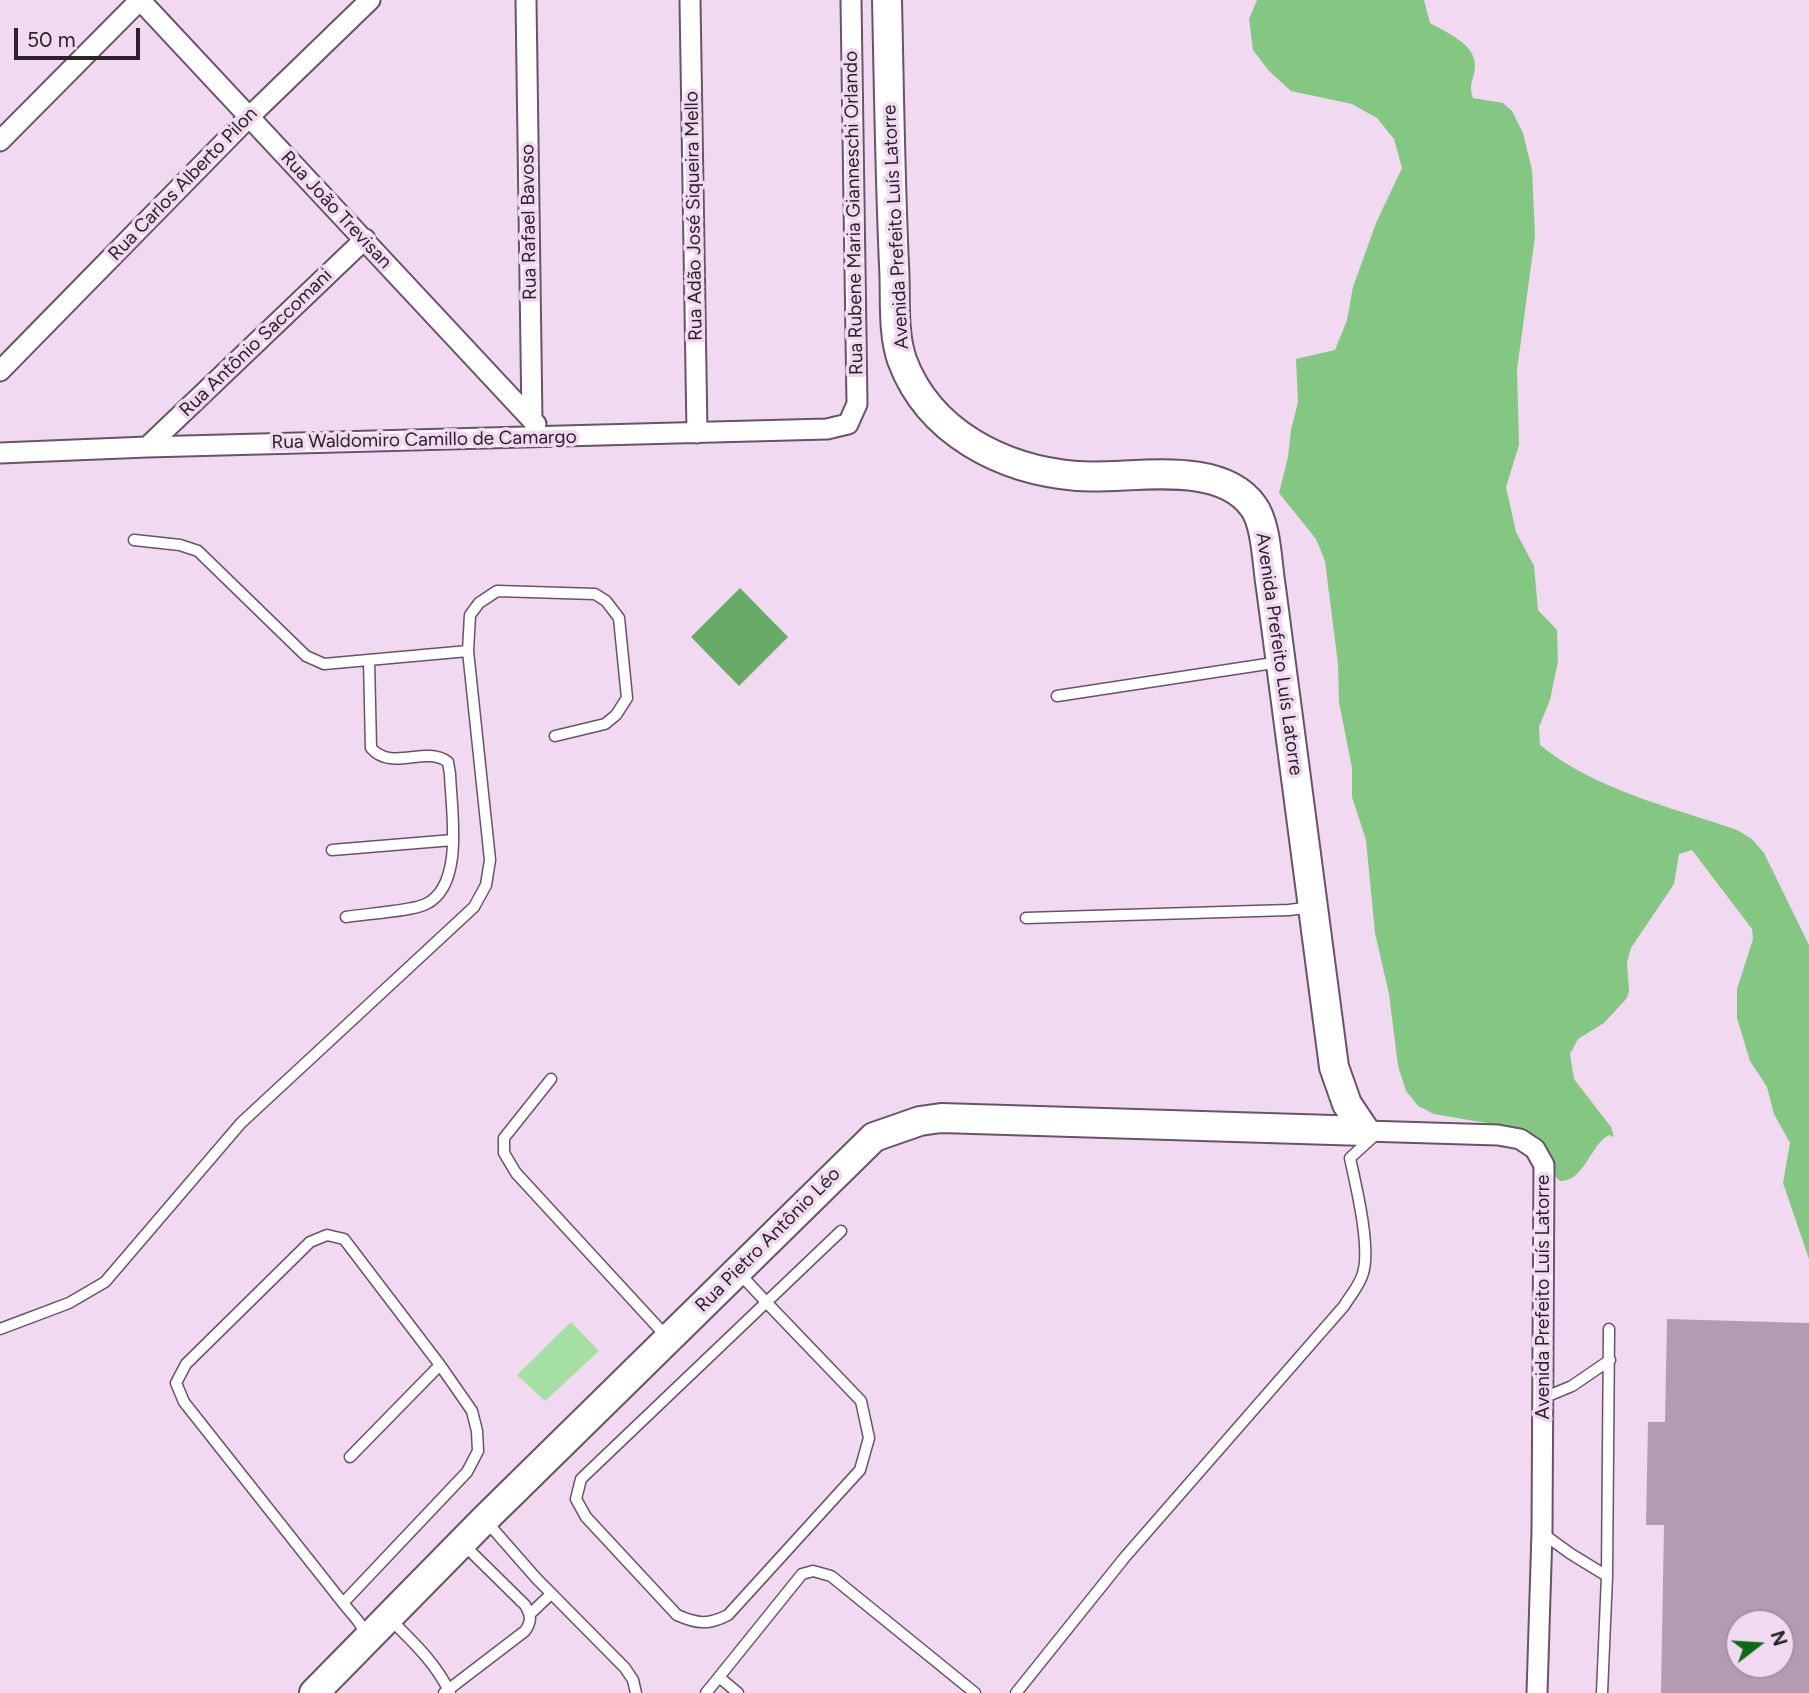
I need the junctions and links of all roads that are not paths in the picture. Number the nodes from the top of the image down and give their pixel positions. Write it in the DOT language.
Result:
graph roads {
  1 [pos="140,0"];
  2 [pos="370,0"];
  3 [pos="526,0"];
  4 [pos="690,0"];
  5 [pos="851,0"];
  6 [pos="887,0"];
  7 [pos="248,117"];
  8 [pos="0,141"];
  9 [pos="365,239"];
  10 [pos="0,371"];
  11 [pos="532,420"];
  12 [pos="848,424"];
  13 [pos="697,433"];
  14 [pos="547,437"];
  15 [pos="148,447"];
  16 [pos="0,453"];
  17 [pos="134,540"];
  18 [pos="468,651"];
  19 [pos="369,660"];
  20 [pos="1280,662"];
  21 [pos="1057,696"];
  22 [pos="555,736"];
  23 [pos="453,840"];
  24 [pos="332,850"];
  25 [pos="1312,906"];
  26 [pos="346,917"];
  27 [pos="1026,918"];
  28 [pos="1334,1067"];
  29 [pos="551,1079"];
  30 [pos="1307,1130"];
  31 [pos="1372,1131"];
  32 [pos="841,1231"];
  33 [pos="737,1272"];
  34 [pos="767,1303"];
  35 [pos="0,1329"];
  36 [pos="1609,1329"];
  37 [pos="668,1338"];
  38 [pos="1610,1360"];
  39 [pos="440,1365"];
  40 [pos="1543,1398"];
  41 [pos="350,1457"];
  42 [pos="485,1519"];
  43 [pos="1542,1532"];
  44 [pos="462,1543"];
  45 [pos="1607,1576"];
  46 [pos="551,1594"];
  47 [pos="343,1603"];
  48 [pos="530,1614"];
  49 [pos="389,1618"];
  50 [pos="368,1639"];
  51 [pos="719,1676"];
  52 [pos="448,1692"];
  53 [pos="314,1693"];
  54 [pos="636,1693"];
  55 [pos="706,1693"];
  56 [pos="738,1693"];
  57 [pos="975,1693"];
  58 [pos="1016,1693"];
  59 [pos="1537,1693"];
  60 [pos="1602,1693"];
  1 -- 7 [label="street, Rua João Trevisan"];
  1 -- 8 [label="street"];
  2 -- 7 [label="street, Rua Carlos Alberto Pilon"];
  3 -- 11 [label="street, Rua Rafael Bavoso"];
  4 -- 13 [label="street, Rua Adão José Siqueira Mello"];
  5 -- 12 [label="street, Rua Rubene Maria Gianneschi Orlando"];
  6 -- 20 [label="main road, Avenida Prefeito Luís Latorre"];
  7 -- 9 [label="street, Rua João Trevisan"];
  7 -- 10 [label="street, Rua Carlos Alberto Pilon"];
  9 -- 11 [label="street, Rua João Trevisan"];
  9 -- 15 [label="street, Rua Antônio Saccomani"];
  11 -- 14 [label="street"];
  12 -- 13 [label="street, Rua Waldomiro Camillo de Camargo"];
  13 -- 14 [label="street, Rua Waldomiro Camillo de Camargo"];
  14 -- 15 [label="street, Rua Waldomiro Camillo de Camargo"];
  15 -- 16 [label="street, Rua Waldomiro Camillo de Camargo"];
  17 -- 19 [label="lane"];
  18 -- 19 [label="lane"];
  18 -- 22 [label="lane"];
  18 -- 35 [label="lane"];
  19 -- 23 [label="lane"];
  20 -- 21 [label="lane"];
  20 -- 25 [label="main road, Avenida Prefeito Luís Latorre"];
  23 -- 24 [label="lane"];
  23 -- 26 [label="lane"];
  25 -- 27 [label="lane"];
  25 -- 28 [label="main road, Avenida Prefeito Luís Latorre"];
  28 -- 30 [label="main road, Avenida Prefeito Luís Latorre"];
  28 -- 31 [label="main road, Avenida Prefeito Luís Latorre"];
  29 -- 37 [label="lane"];
  30 -- 31 [label="main road, Rua Pietro Antônio Léo"];
  30 -- 33 [label="main road, Rua Pietro Antônio Léo"];
  31 -- 40 [label="street, Avenida Prefeito Luís Latorre"];
  31 -- 58 [label="lane"];
  32 -- 34 [label="lane"];
  33 -- 34 [label="lane"];
  33 -- 37 [label="main road, Rua Pietro Antônio Léo"];
  34 -- 34 [label="lane"];
  36 -- 38 [label="lane"];
  37 -- 42 [label="main road, Rua Pietro Antônio Léo"];
  38 -- 40 [label="lane"];
  38 -- 45 [label="lane"];
  39 -- 41 [label="lane"];
  39 -- 47 [label="lane"];
  39 -- 47 [label="lane"];
  40 -- 43 [label="street, Avenida Prefeito Luís Latorre"];
  42 -- 44 [label="main road, Rua Pietro Antônio Léo"];
  42 -- 46 [label="lane"];
  43 -- 45 [label="lane"];
  43 -- 59 [label="street, Avenida Prefeito Luís Latorre"];
  44 -- 48 [label="lane"];
  44 -- 49 [label="main road, Rua Pietro Antônio Léo"];
  45 -- 60 [label="lane"];
  46 -- 48 [label="lane"];
  46 -- 54 [label="lane"];
  47 -- 50 [label="lane"];
  48 -- 52 [label="lane"];
  49 -- 50 [label="main road, Rua Pietro Antônio Léo"];
  49 -- 52 [label="lane"];
  50 -- 53 [label="main road, Rua Pietro Antônio Léo"];
  51 -- 55 [label="lane"];
  51 -- 56 [label="lane"];
  51 -- 57 [label="lane"];
}
